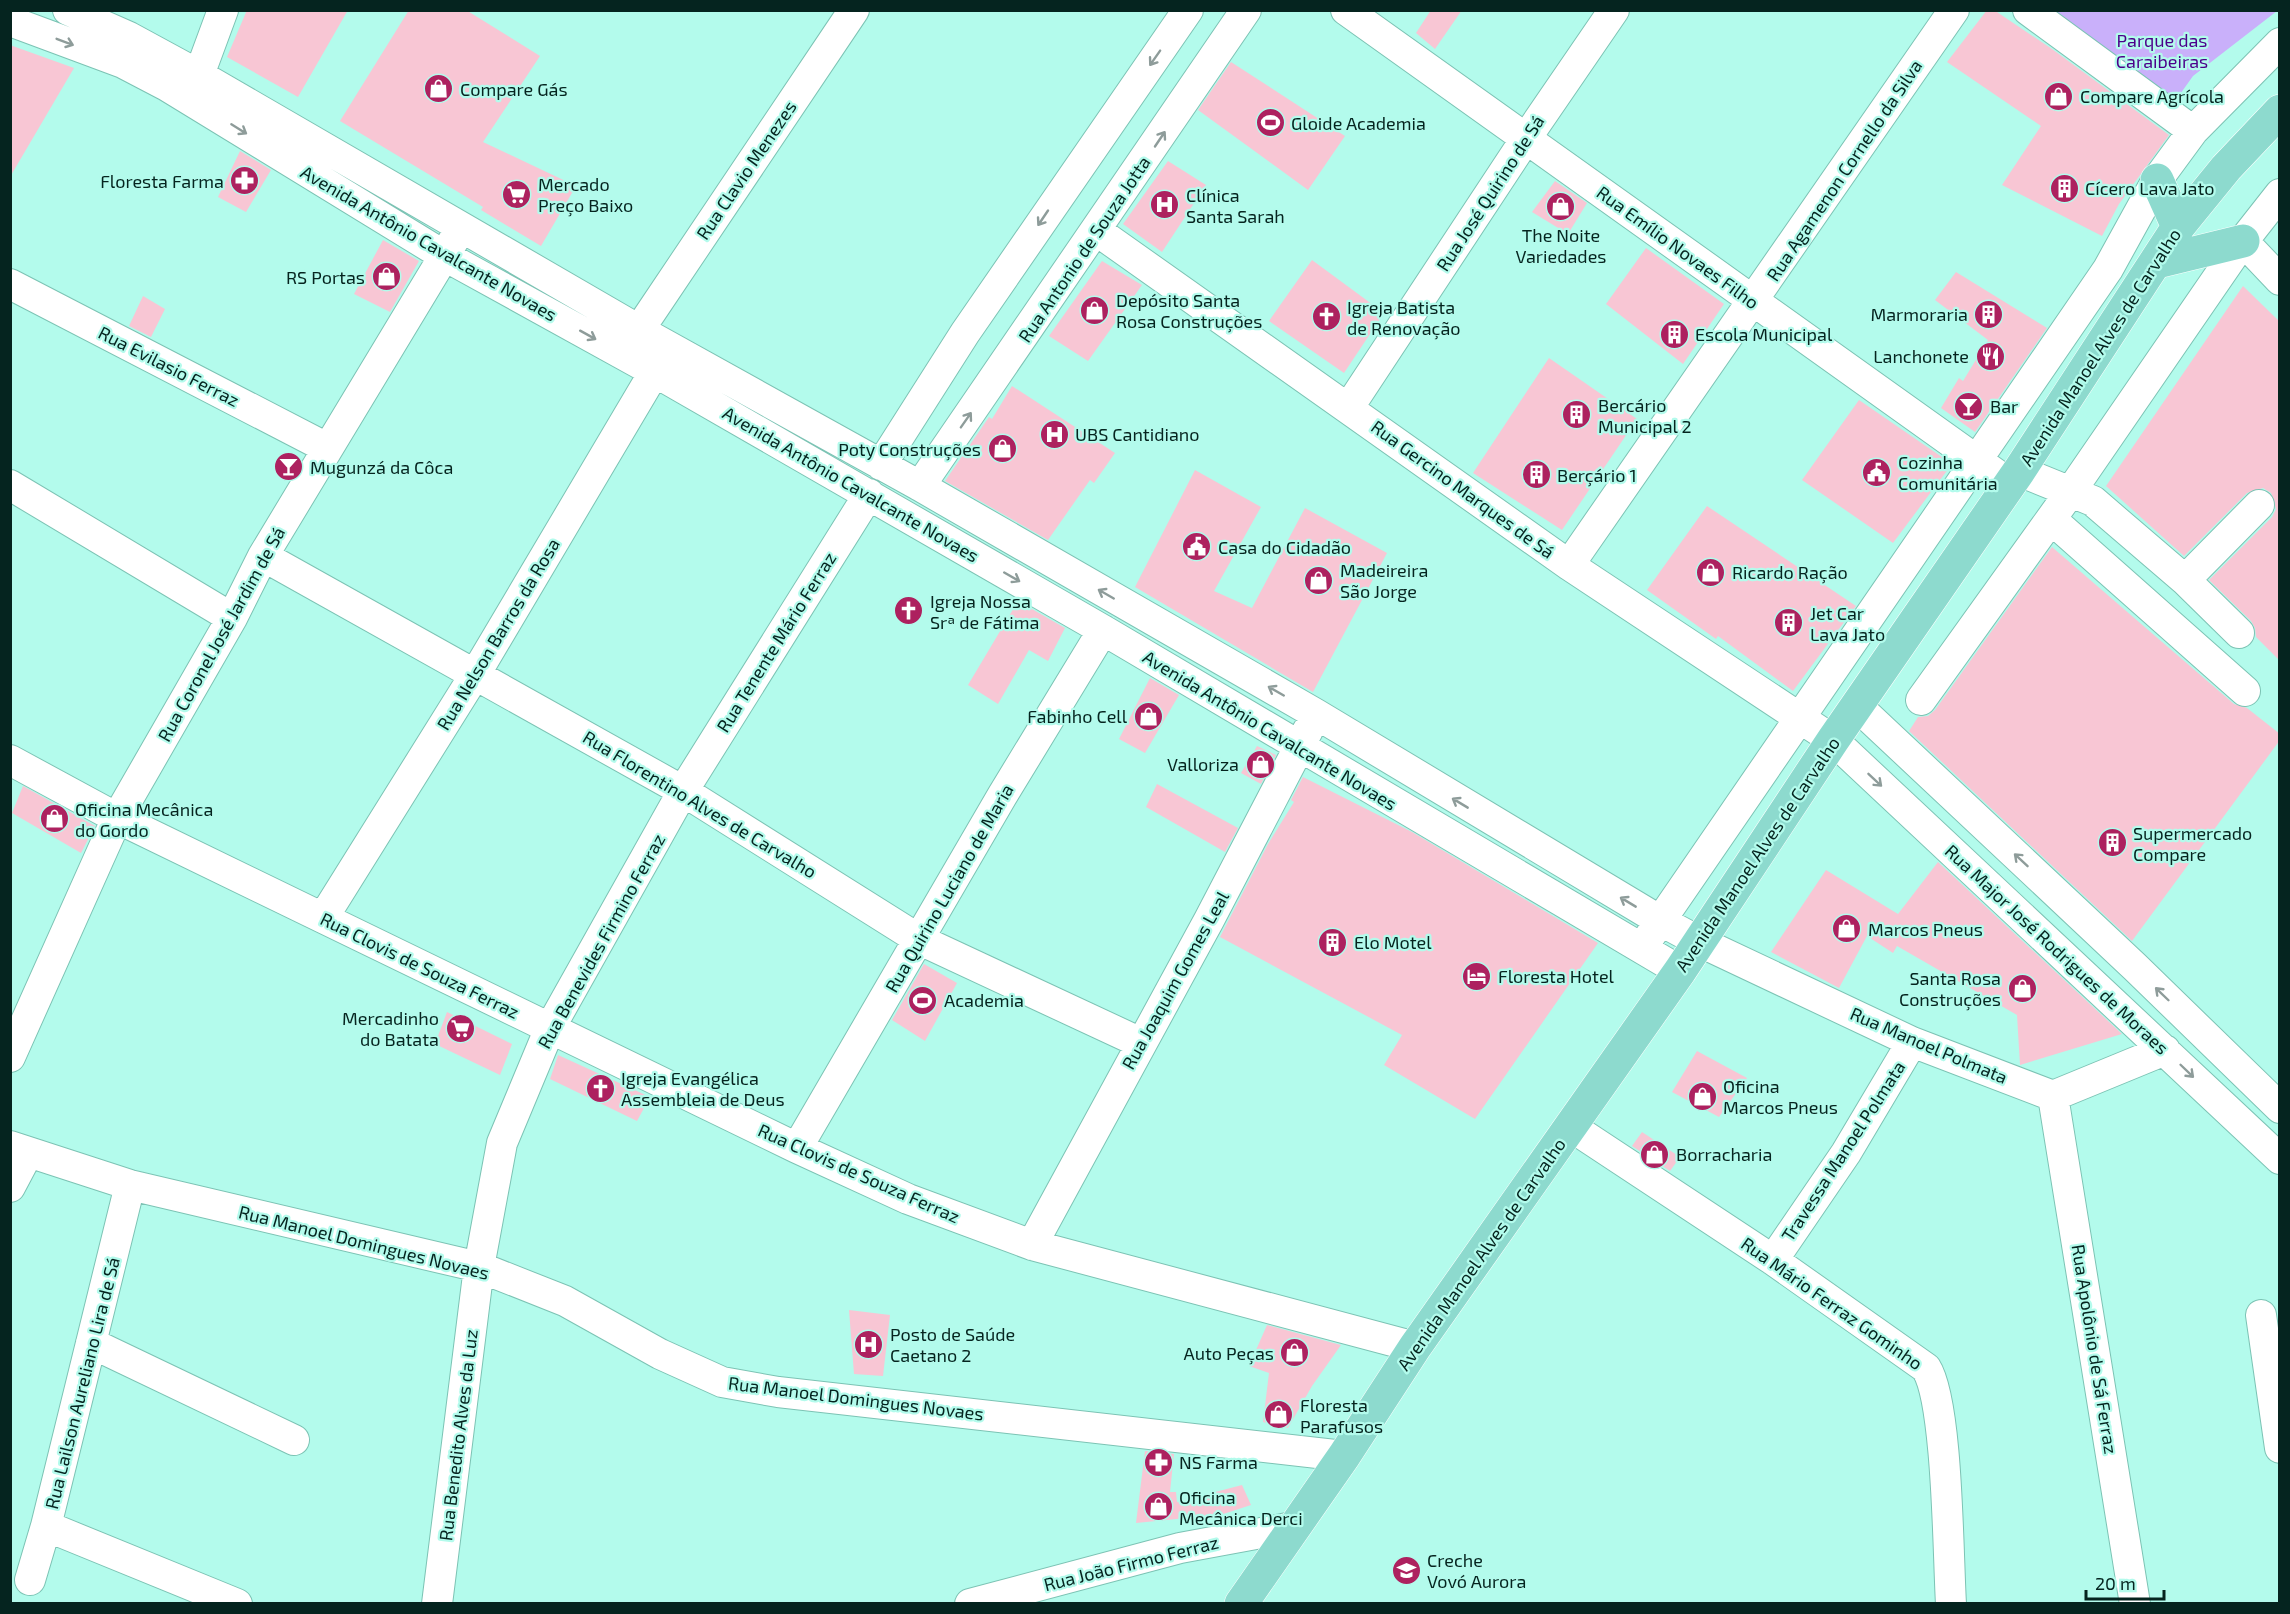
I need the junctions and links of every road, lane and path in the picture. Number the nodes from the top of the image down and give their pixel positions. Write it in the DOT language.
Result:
graph roads {
  1 [pos="68,10"];
  2 [pos="223,10"];
  3 [pos="854,10"];
  4 [pos="1188,10"];
  5 [pos="1246,10"];
  6 [pos="1346,10"];
  7 [pos="1614,10"];
  8 [pos="1954,10"];
  9 [pos="2028,10"];
  10 [pos="10,21"];
  11 [pos="2280,43"];
  12 [pos="192,86"];
  13 [pos="2280,111"];
  14 [pos="2193,131"];
  15 [pos="1527,137"];
  16 [pos="2157,180"];
  17 [pos="2280,194"];
  18 [pos="2178,227"];
  19 [pos="463,228"];
  20 [pos="1097,231"];
  21 [pos="2243,241"];
  22 [pos="443,255"];
  23 [pos="2157,262"];
  24 [pos="2108,269"];
  25 [pos="2280,279"];
  26 [pos="10,284"];
  27 [pos="2136,289"];
  28 [pos="1754,302"];
  29 [pos="639,330"];
  30 [pos="662,360"];
  31 [pos="1349,408"];
  32 [pos="327,448"];
  33 [pos="1977,458"];
  34 [pos="881,465"];
  35 [pos="2014,477"];
  36 [pos="10,485"];
  37 [pos="920,486"];
  38 [pos="2071,491"];
  39 [pos="869,494"];
  40 [pos="2259,505"];
  41 [pos="2051,519"];
  42 [pos="263,556"];
  43 [pos="1569,565"];
  44 [pos="2185,580"];
  45 [pos="232,618"];
  46 [pos="1103,630"];
  47 [pos="2239,633"];
  48 [pos="1182,638"];
  49 [pos="1162,665"];
  50 [pos="476,673"];
  51 [pos="2245,691"];
  52 [pos="1921,700"];
  53 [pos="1857,706"];
  54 [pos="1316,714"];
  55 [pos="1800,718"];
  56 [pos="1833,740"];
  57 [pos="1299,747"];
  58 [pos="10,760"];
  59 [pos="683,791"];
  60 [pos="117,818"];
  61 [pos="323,918"];
  62 [pos="1659,920"];
  63 [pos="920,940"];
  64 [pos="1698,941"];
  65 [pos="1642,949"];
  66 [pos="2135,967"];
  67 [pos="1680,971"];
  68 [pos="2106,995"];
  69 [pos="550,1028"];
  70 [pos="1912,1042"];
  71 [pos="1141,1043"];
  72 [pos="2165,1050"];
  73 [pos="10,1057"];
  74 [pos="2053,1096"];
  75 [pos="2280,1108"];
  76 [pos="1570,1126"];
  77 [pos="797,1148"];
  78 [pos="19,1150"];
  79 [pos="2280,1159"];
  80 [pos="130,1185"];
  81 [pos="10,1187"];
  82 [pos="1032,1245"];
  83 [pos="1773,1260"];
  84 [pos="479,1267"];
  85 [pos="2261,1315"];
  86 [pos="92,1342"];
  87 [pos="1415,1347"];
  88 [pos="294,1440"];
  89 [pos="2280,1448"];
  90 [pos="1344,1455"];
  91 [pos="46,1526"];
  92 [pos="1293,1527"];
  93 [pos="30,1580"];
  94 [pos="237,1604"];
  95 [pos="437,1604"];
  96 [pos="970,1604"];
  97 [pos="1241,1604"];
  98 [pos="1951,1604"];
  99 [pos="2135,1604"];
  1 -- 12 [label="street"];
  2 -- 12 [label="street"];
  3 -- 29 [label="street, Rua Clavio Menezes"];
  4 -- 34 [label="street, one-way"];
  20 -- 5 [label="street, Rua Antonio de Souza Jotta, one-way"];
  6 -- 15 [label="street, Rua Emílio Novaes Filho"];
  7 -- 15 [label="street, Rua José Quirino de Sá"];
  8 -- 28 [label="street, Rua Agamenon Cornello da Silva"];
  9 -- 14 [label="street"];
  10 -- 12 [label="street, Avenida Antônio Cavalcante Novaes, one-way"];
  11 -- 14 [label="street, Avenida Manoel Alves de Carvalho"];
  12 -- 19 [label="street"];
  12 -- 22 [label="street, Avenida Antônio Cavalcante Novaes, one-way"];
  13 -- 18 [label="main road, Avenida Manoel Alves de Carvalho"];
  14 -- 16 [label="street, Avenida Manoel Alves de Carvalho"];
  15 -- 28 [label="street, Rua Emílio Novaes Filho"];
  15 -- 31 [label="street, Rua José Quirino de Sá"];
  16 -- 18 [label="main road"];
  16 -- 24 [label="street, Avenida Manoel Alves de Carvalho"];
  17 -- 21 [label="street"];
  18 -- 23 [label="main road, Avenida Manoel Alves de Carvalho"];
  19 -- 22 [label="street, Rua Coronel José Jardim de Sá"];
  19 -- 29 [label="street"];
  20 -- 31 [label="street, Rua Gercino Marques de Sá"];
  37 -- 20 [label="street, Rua Antonio de Souza Jotta, one-way"];
  21 -- 23 [label="main road"];
  21 -- 25 [label="street"];
  21 -- 38 [label="street"];
  22 -- 30 [label="street, Avenida Antônio Cavalcante Novaes, one-way"];
  22 -- 32 [label="street, Rua Coronel José Jardim de Sá"];
  23 -- 27 [label="main road, Avenida Manoel Alves de Carvalho"];
  24 -- 27 [label="street"];
  24 -- 33 [label="street, Avenida Manoel Alves de Carvalho"];
  26 -- 32 [label="street, Rua Evilasio Ferraz"];
  27 -- 35 [label="main road, Avenida Manoel Alves de Carvalho"];
  28 -- 33 [label="street, Rua Emílio Novaes Filho"];
  28 -- 43 [label="street, Rua Agamenon Cornello da Silva"];
  29 -- 30 [label="street"];
  30 -- 34 [label="street, Rua Manoel Polmata"];
  30 -- 39 [label="street, Avenida Antônio Cavalcante Novaes"];
  30 -- 50 [label="street, Rua Nelson Barros da Rosa"];
  31 -- 43 [label="street, Rua Gercino Marques de Sá"];
  32 -- 42 [label="street, Rua Coronel José Jardim de Sá"];
  33 -- 35 [label="street, Rua Emílio Novaes Filho"];
  33 -- 55 [label="street, Avenida Manoel Alves de Carvalho"];
  34 -- 37 [label="street, Rua Manoel Polmata"];
  35 -- 38 [label="street, Rua Emílio Novaes Filho"];
  35 -- 53 [label="main road, Avenida Manoel Alves de Carvalho"];
  36 -- 45 [label="street"];
  48 -- 37 [label="street, Rua Manoel Polmata, one-way"];
  38 -- 41 [label="street"];
  38 -- 44 [label="street, Rua Emílio Novaes Filho"];
  39 -- 46 [label="street, Avenida Antônio Cavalcante Novaes, one-way"];
  39 -- 59 [label="street, Rua Tenente Mário Ferraz"];
  40 -- 44 [label="street"];
  41 -- 51 [label="street"];
  41 -- 52 [label="street"];
  42 -- 45 [label="street, Rua Coronel José Jardim de Sá"];
  42 -- 50 [label="street, Rua Florentino Alves de Carvalho"];
  43 -- 55 [label="street, Rua Gercino Marques de Sá"];
  44 -- 47 [label="street, Rua Emílio Novaes Filho"];
  45 -- 60 [label="street, Rua Coronel José Jardim de Sá"];
  46 -- 49 [label="street, Avenida Antônio Cavalcante Novaes"];
  46 -- 63 [label="street, Rua Quirino Luciano de Maria"];
  48 -- 49 [label="street"];
  54 -- 48 [label="street, Rua Manoel Polmata, one-way"];
  49 -- 57 [label="street, Avenida Antônio Cavalcante Novaes"];
  50 -- 59 [label="street, Rua Florentino Alves de Carvalho"];
  50 -- 61 [label="street, Rua Nelson Barros da Rosa"];
  53 -- 56 [label="main road, Avenida Manoel Alves de Carvalho"];
  66 -- 53 [label="street, one-way"];
  54 -- 57 [label="street, Rua Joaquim Gomes Leal"];
  62 -- 54 [label="street, Rua Manoel Polmata, one-way"];
  55 -- 56 [label="street, Rua Gercino Marques de Sá"];
  55 -- 62 [label="street, Avenida Manoel Alves de Carvalho"];
  56 -- 64 [label="main road, Avenida Manoel Alves de Carvalho"];
  56 -- 68 [label="street, Rua Major José Rodrigues de Moraes, one-way"];
  57 -- 65 [label="street, Avenida Antônio Cavalcante Novaes"];
  57 -- 71 [label="street, Rua Joaquim Gomes Leal"];
  58 -- 60 [label="street, Rua Clovis de Souza Ferraz"];
  59 -- 63 [label="street, Rua Florentino Alves de Carvalho"];
  59 -- 69 [label="street, Rua Benevides Firmino Ferraz"];
  60 -- 61 [label="street, Rua Clovis de Souza Ferraz"];
  60 -- 73 [label="street, Rua Coronel José Jardim de Sá"];
  61 -- 69 [label="street, Rua Clovis de Souza Ferraz"];
  62 -- 64 [label="street, Rua Manoel Polmata"];
  62 -- 65 [label="street, Avenida Manoel Alves de Carvalho"];
  63 -- 71 [label="street, Rua Florentino Alves de Carvalho"];
  63 -- 77 [label="street, Rua Quirino Luciano de Maria"];
  64 -- 67 [label="main road, Avenida Manoel Alves de Carvalho"];
  64 -- 70 [label="street, Rua Manoel Polmata"];
  65 -- 67 [label="street, Avenida Antônio Cavalcante Novaes"];
  66 -- 68 [label="street"];
  75 -- 66 [label="street, one-way"];
  67 -- 76 [label="main road, Avenida Manoel Alves de Carvalho"];
  68 -- 72 [label="street, Rua Major José Rodrigues de Moraes"];
  69 -- 77 [label="street, Rua Clovis de Souza Ferraz"];
  69 -- 84 [label="street, Rua Benevides Firmino Ferraz"];
  70 -- 74 [label="street, Rua Manoel Polmata"];
  70 -- 83 [label="street, Travessa Manoel Polmata"];
  71 -- 82 [label="street, Rua Joaquim Gomes Leal"];
  72 -- 74 [label="street"];
  72 -- 79 [label="street, Rua Major José Rodrigues de Moraes, one-way"];
  74 -- 99 [label="street, Rua Apolônio de Sá Ferraz"];
  76 -- 83 [label="street, Rua Mário Ferraz Gominho"];
  76 -- 87 [label="main road, Avenida Manoel Alves de Carvalho"];
  77 -- 82 [label="street, Rua Clovis de Souza Ferraz"];
  78 -- 80 [label="street, Rua Manoel Domingues Novaes"];
  78 -- 81 [label="street"];
  80 -- 84 [label="street, Rua Manoel Domingues Novaes"];
  80 -- 86 [label="street, Rua Lailson Aureliano Lira de Sá"];
  82 -- 87 [label="street, Rua Clovis de Souza Ferraz"];
  83 -- 98 [label="street, Rua Mário Ferraz Gominho"];
  84 -- 90 [label="street, Rua Manoel Domingues Novaes"];
  84 -- 95 [label="street, Rua Benedito Alves da Luz"];
  85 -- 89 [label="street"];
  86 -- 88 [label="street"];
  86 -- 91 [label="street, Rua Lailson Aureliano Lira de Sá"];
  87 -- 90 [label="main road, Avenida Manoel Alves de Carvalho"];
  90 -- 92 [label="main road, Avenida Manoel Alves de Carvalho"];
  91 -- 93 [label="street, Rua Lailson Aureliano Lira de Sá"];
  91 -- 94 [label="street"];
  92 -- 96 [label="street, Rua João Firmo Ferraz"];
  92 -- 97 [label="main road, Avenida Manoel Alves de Carvalho"];
}
